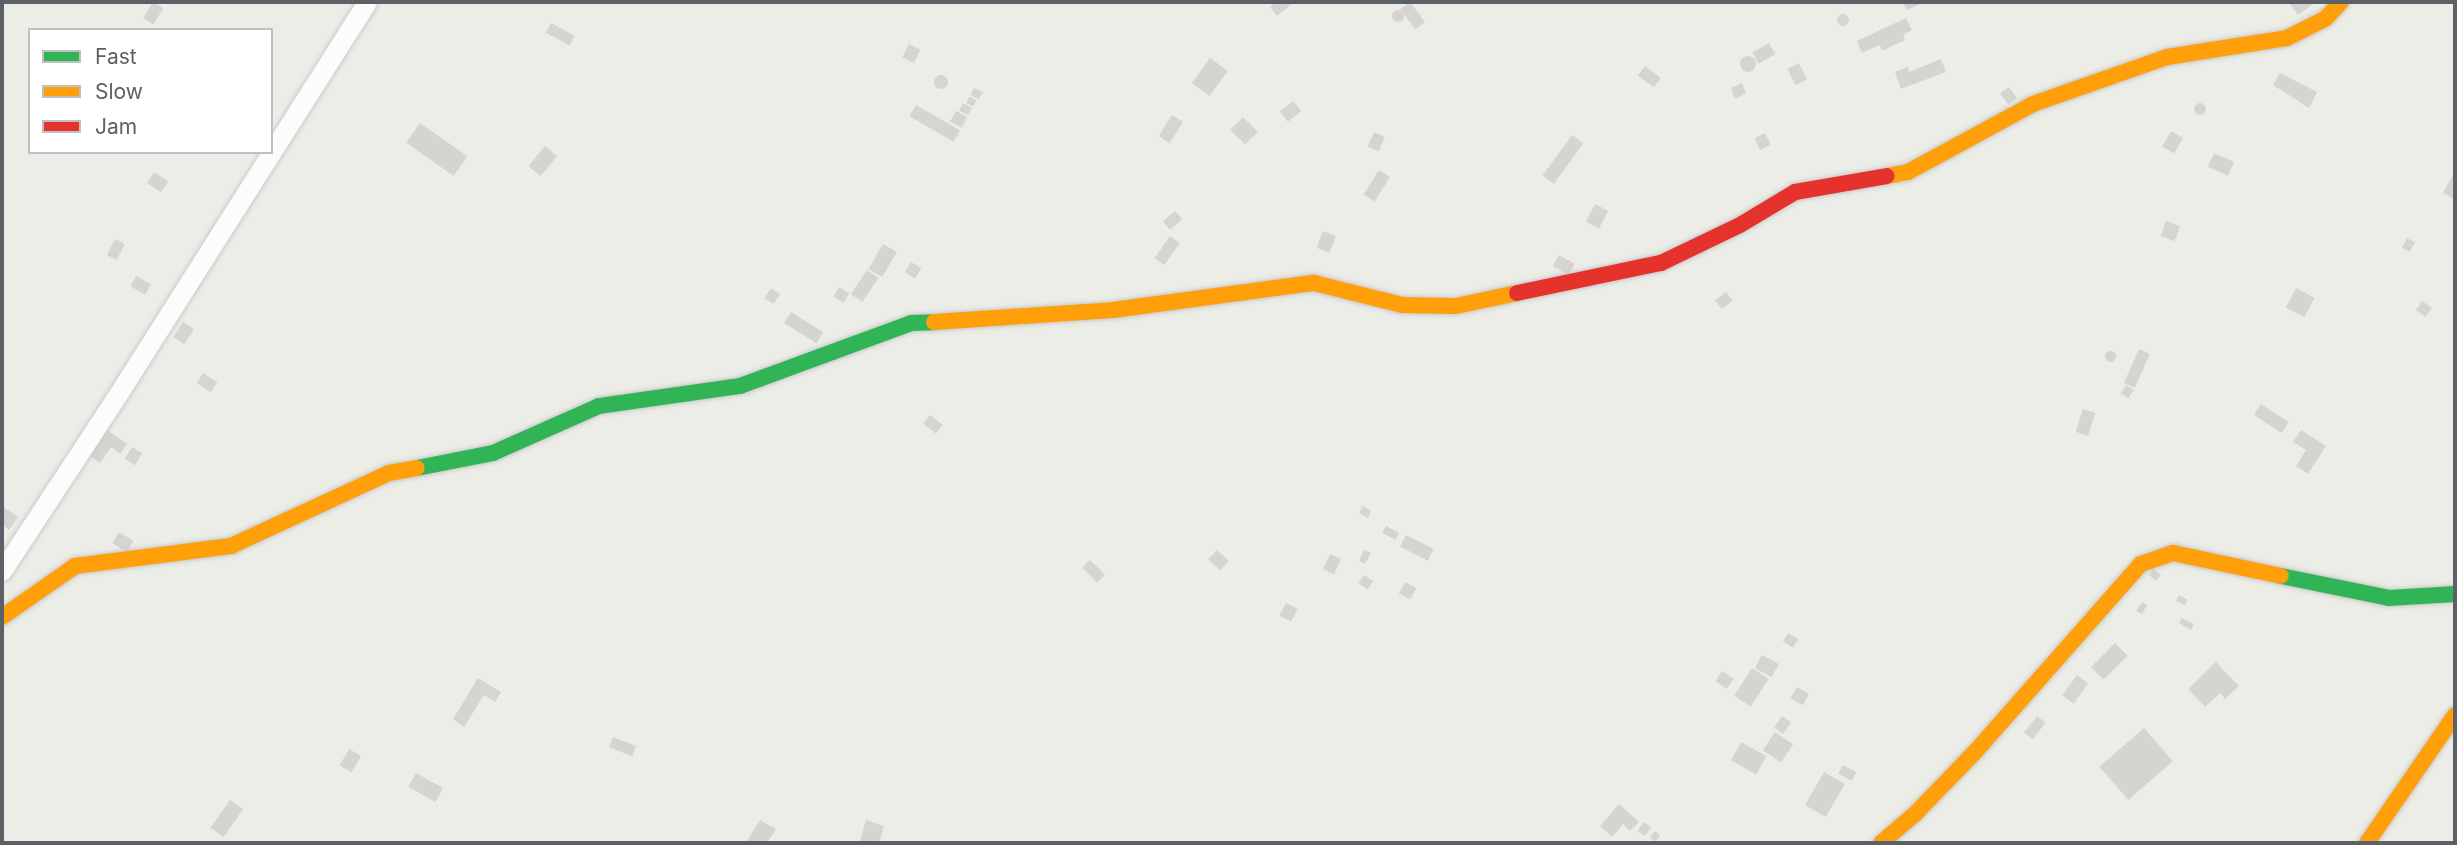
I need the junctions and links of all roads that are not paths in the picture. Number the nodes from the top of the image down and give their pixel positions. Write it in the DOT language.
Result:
graph roads {
  1 [pos="367,2"];
  2 [pos="2342,2"];
  3 [pos="273,151"];
  4 [pos="271,154"];
  5 [pos="2,572"];
  6 [pos="2455,594"];
  7 [pos="2,617"];
  8 [pos="2455,715"];
  9 [pos="1881,843"];
  10 [pos="2367,843"];
  1 -- 3 [label="street"];
  2 -- 7 [label="street"];
  4 -- 5 [label="street"];
  6 -- 9 [label="street"];
  8 -- 10 [label="street"];
}
